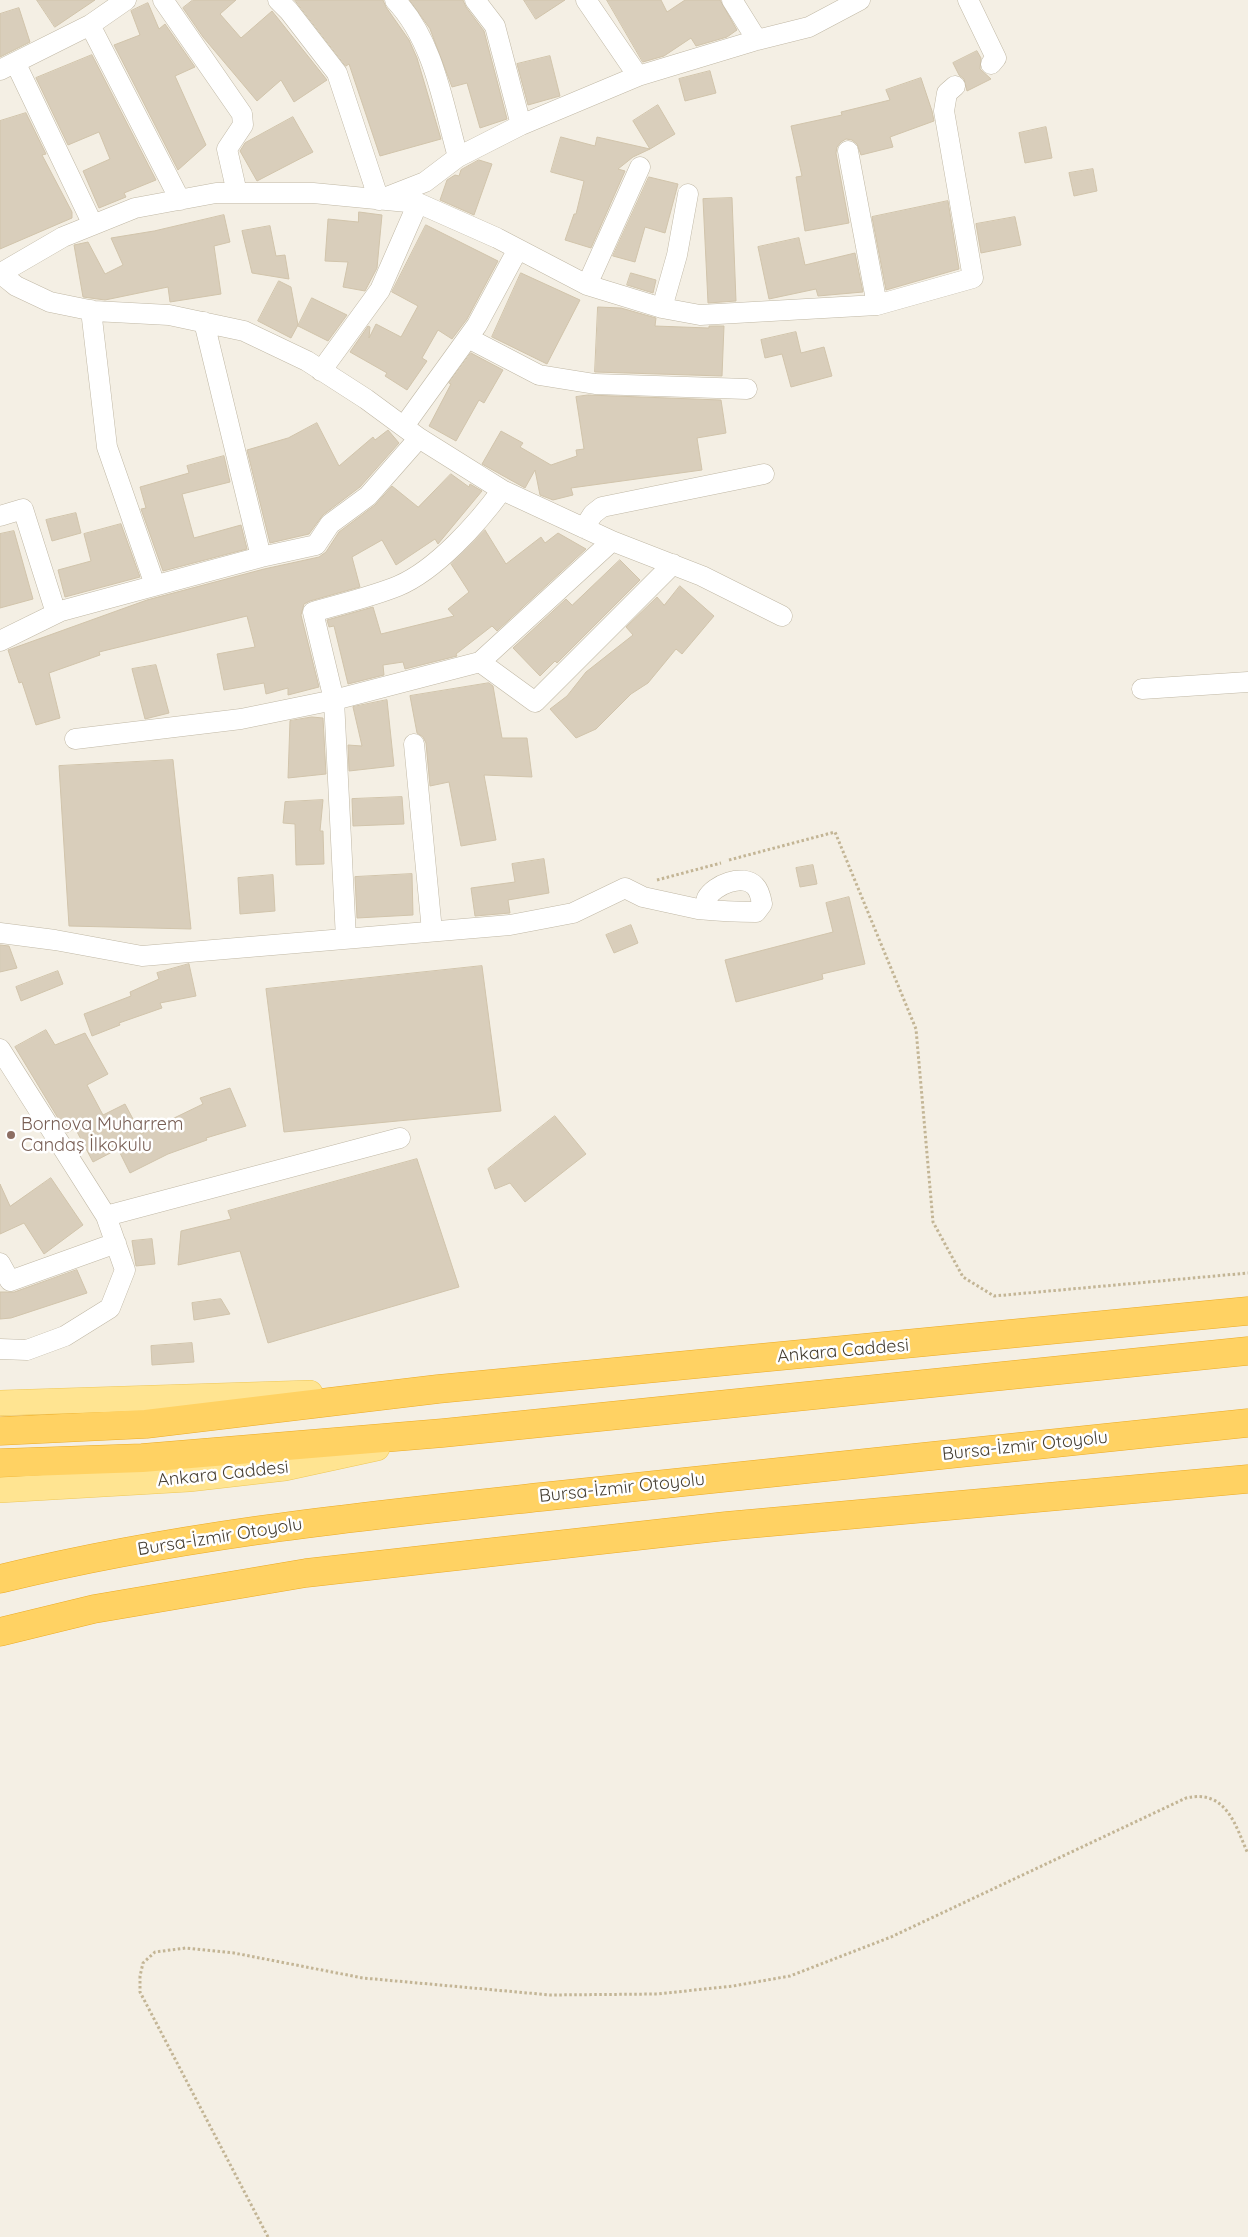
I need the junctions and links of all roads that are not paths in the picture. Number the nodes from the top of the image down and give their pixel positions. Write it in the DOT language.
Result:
graph roads {
  1 [pos="126,0"];
  2 [pos="163,0"];
  3 [pos="278,0"];
  4 [pos="395,0"];
  5 [pos="475,0"];
  6 [pos="586,0"];
  7 [pos="732,0"];
  8 [pos="860,0"];
  9 [pos="968,0"];
  10 [pos="90,25"];
  11 [pos="757,40"];
  12 [pos="991,64"];
  13 [pos="8,67"];
  14 [pos="638,76"];
  15 [pos="954,86"];
  16 [pos="521,125"];
  17 [pos="848,151"];
  18 [pos="458,157"];
  19 [pos="640,167"];
  20 [pos="237,193"];
  21 [pos="688,194"];
  22 [pos="180,200"];
  23 [pos="379,200"];
  24 [pos="418,203"];
  25 [pos="93,225"];
  26 [pos="518,249"];
  27 [pos="0,273"];
  28 [pos="587,285"];
  29 [pos="877,305"];
  30 [pos="662,308"];
  31 [pos="91,310"];
  32 [pos="204,322"];
  33 [pos="468,338"];
  34 [pos="321,370"];
  35 [pos="747,389"];
  36 [pos="411,432"];
  37 [pos="764,474"];
  38 [pos="502,490"];
  39 [pos="0,516"];
  40 [pos="584,528"];
  41 [pos="612,541"];
  42 [pos="261,557"];
  43 [pos="673,564"];
  44 [pos="156,585"];
  45 [pos="56,614"];
  46 [pos="782,616"];
  47 [pos="0,641"];
  48 [pos="480,662"];
  49 [pos="1248,682"];
  50 [pos="1142,689"];
  51 [pos="334,700"];
  52 [pos="75,739"];
  53 [pos="414,744"];
  54 [pos="704,909"];
  55 [pos="432,931"];
  56 [pos="0,934"];
  57 [pos="346,939"];
  58 [pos="0,1049"];
  59 [pos="400,1138"];
  60 [pos="106,1216"];
  61 [pos="116,1243"];
  62 [pos="0,1263"];
  63 [pos="1248,1311"];
  64 [pos="0,1350"];
  65 [pos="1248,1351"];
  66 [pos="438,1390"];
  67 [pos="0,1403"];
  68 [pos="1248,1423"];
  69 [pos="0,1431"];
  70 [pos="443,1433"];
  71 [pos="0,1463"];
  72 [pos="1248,1479"];
  73 [pos="0,1490"];
  74 [pos="0,1579"];
  75 [pos="0,1632"];
  1 -- 10 [label="street"];
  2 -- 20 [label="street"];
  3 -- 23 [label="street"];
  4 -- 18 [label="street"];
  5 -- 16 [label="street"];
  6 -- 14 [label="street"];
  7 -- 11 [label="street"];
  8 -- 11 [label="street"];
  9 -- 12 [label="street"];
  10 -- 13 [label="street"];
  10 -- 22 [label="street"];
  11 -- 14 [label="street"];
  13 -- 25 [label="street"];
  14 -- 16 [label="street"];
  15 -- 29 [label="street"];
  16 -- 18 [label="street"];
  17 -- 29 [label="street"];
  18 -- 23 [label="street"];
  19 -- 28 [label="street"];
  20 -- 22 [label="street"];
  20 -- 23 [label="street"];
  21 -- 30 [label="street"];
  22 -- 25 [label="street"];
  23 -- 24 [label="street"];
  24 -- 26 [label="street"];
  24 -- 34 [label="street"];
  25 -- 27 [label="street"];
  26 -- 28 [label="street"];
  26 -- 33 [label="street"];
  27 -- 31 [label="street"];
  28 -- 30 [label="street"];
  29 -- 30 [label="street"];
  31 -- 32 [label="street"];
  31 -- 44 [label="street"];
  32 -- 34 [label="street"];
  32 -- 42 [label="street"];
  33 -- 35 [label="street"];
  33 -- 36 [label="street"];
  34 -- 36 [label="street"];
  36 -- 38 [label="street"];
  36 -- 42 [label="street"];
  37 -- 40 [label="street"];
  38 -- 40 [label="street"];
  38 -- 51 [label="street"];
  39 -- 45 [label="street"];
  40 -- 41 [label="street"];
  41 -- 43 [label="street"];
  41 -- 48 [label="street"];
  42 -- 44 [label="street"];
  43 -- 46 [label="street"];
  43 -- 48 [label="street"];
  44 -- 45 [label="street"];
  45 -- 47 [label="street"];
  48 -- 51 [label="street"];
  49 -- 50 [label="street"];
  51 -- 52 [label="street"];
  51 -- 57 [label="street"];
  53 -- 55 [label="street"];
  54 -- 55 [label="street"];
  55 -- 57 [label="street"];
  56 -- 57 [label="street"];
  58 -- 60 [label="street"];
  59 -- 60 [label="street"];
  60 -- 61 [label="street"];
  61 -- 62 [label="street"];
  61 -- 64 [label="street"];
  63 -- 66 [label="highway, Ankara Caddesi"];
  65 -- 70 [label="highway, Ankara Caddesi"];
  66 -- 67 [label="main road, Ankara Caddesi"];
  66 -- 69 [label="highway, Ankara Caddesi"];
  68 -- 74 [label="highway, Bursa-İzmir Otoyolu"];
  70 -- 71 [label="highway, Ankara Caddesi"];
  70 -- 73 [label="main road, Ankara Caddesi"];
  72 -- 75 [label="highway"];
}
